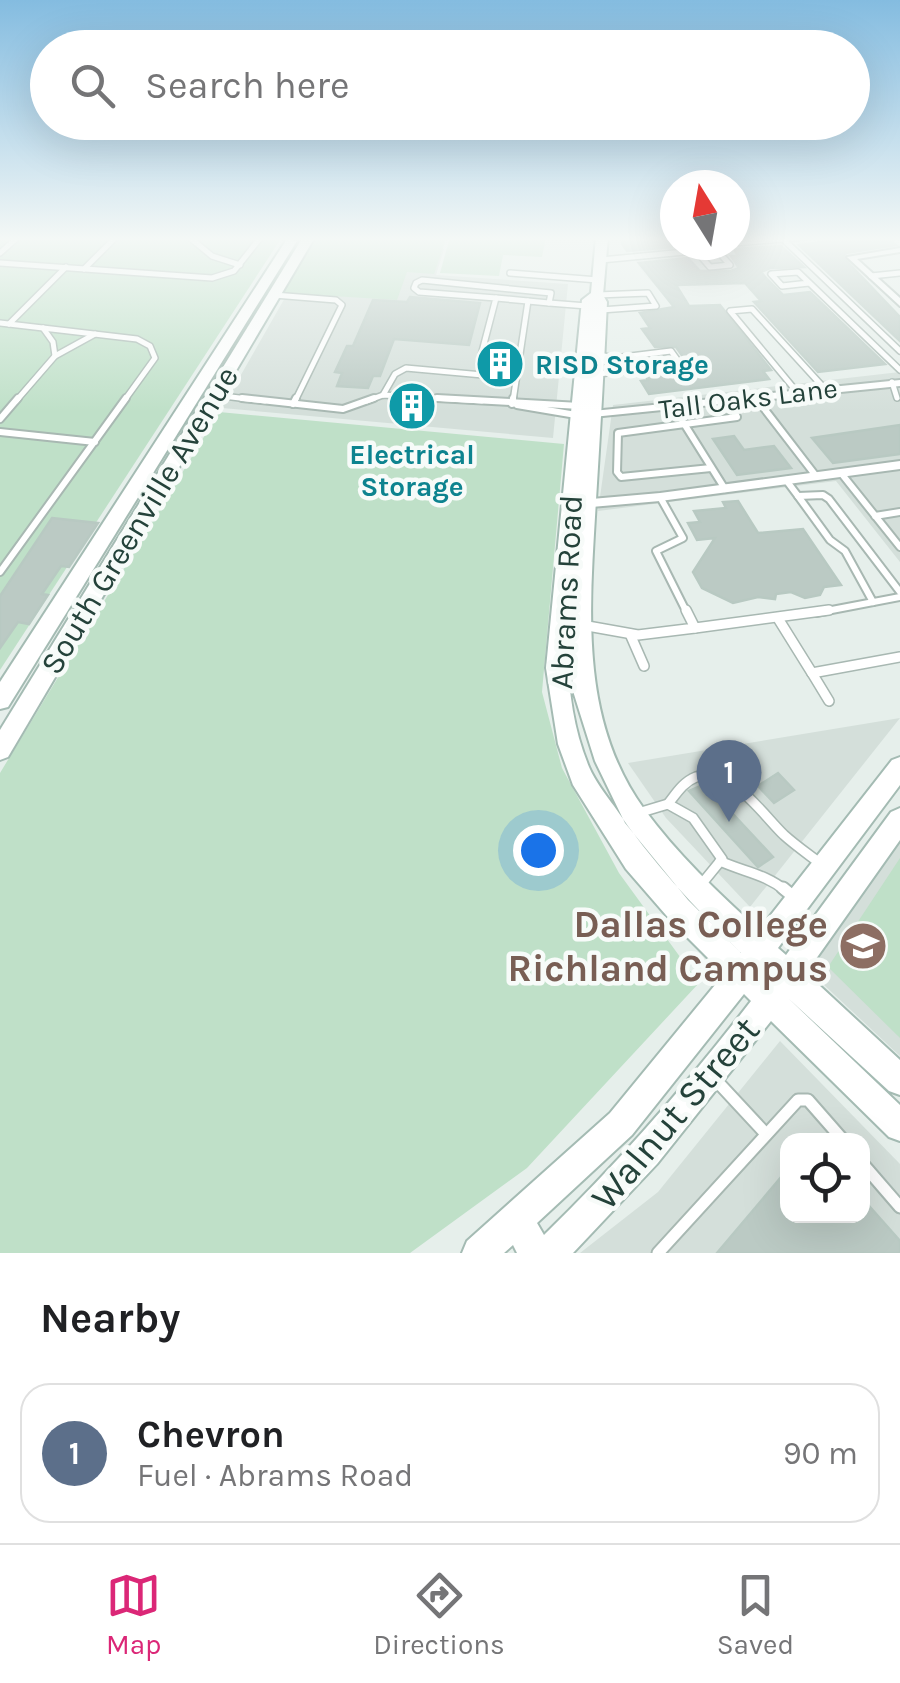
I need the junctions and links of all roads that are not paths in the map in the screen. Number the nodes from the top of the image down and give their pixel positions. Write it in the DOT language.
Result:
graph roads {
  1 [pos="34,295"];
  2 [pos="257,295"];
  3 [pos="274,295"];
  4 [pos="280,295"];
  5 [pos="475,295"];
  6 [pos="550,295"];
  7 [pos="587,295"];
  8 [pos="622,295"];
  9 [pos="650,295"];
  10 [pos="823,295"];
  11 [pos="841,295"];
  12 [pos="496,298"];
  13 [pos="596,298"];
  14 [pos="528,300"];
  15 [pos="548,303"];
  16 [pos="4,323"];
  17 [pos="43,328"];
  18 [pos="95,334"];
  19 [pos="900,352"];
  20 [pos="599,355"];
  21 [pos="56,356"];
  22 [pos="479,363"];
  23 [pos="900,370"];
  24 [pos="598,374"];
  25 [pos="516,378"];
  26 [pos="896,382"];
  27 [pos="824,389"];
  28 [pos="797,392"];
  29 [pos="205,394"];
  30 [pos="383,394"];
  31 [pos="755,397"];
  32 [pos="897,398"];
  33 [pos="728,400"];
  34 [pos="293,404"];
  35 [pos="512,404"];
  36 [pos="672,406"];
  37 [pos="585,412"];
  38 [pos="0,420"];
  39 [pos="683,423"];
  40 [pos="0,432"];
  41 [pos="94,442"];
  42 [pos="900,465"];
  43 [pos="711,468"];
  44 [pos="841,473"];
  45 [pos="816,476"];
  46 [pos="786,480"];
  47 [pos="724,488"];
  48 [pos="798,496"];
  49 [pos="660,497"];
  50 [pos="578,504"];
  51 [pos="900,512"];
  52 [pos="876,516"];
  53 [pos="900,547"];
  54 [pos="0,572"];
  55 [pos="900,594"];
  56 [pos="873,602"];
  57 [pos="780,620"];
  58 [pos="569,623"];
  59 [pos="696,628"];
  60 [pos="630,634"];
  61 [pos="900,657"];
  62 [pos="644,666"];
  63 [pos="812,673"];
  64 [pos="0,700"];
  65 [pos="828,701"];
  66 [pos="0,750"];
  67 [pos="900,767"];
  68 [pos="668,804"];
  69 [pos="634,815"];
  70 [pos="900,820"];
  71 [pos="720,861"];
  72 [pos="824,867"];
  73 [pos="697,891"];
  74 [pos="798,900"];
  75 [pos="751,962"];
  76 [pos="778,988"];
  77 [pos="711,1074"];
  78 [pos="900,1080"];
  79 [pos="900,1126"];
  80 [pos="837,1133"];
  81 [pos="766,1134"];
  82 [pos="870,1172"];
  83 [pos="900,1206"];
  84 [pos="517,1222"];
  85 [pos="479,1253"];
  86 [pos="536,1253"];
  87 [pos="549,1253"];
  88 [pos="658,1253"];
  1 -- 16 [label="lane"];
  2 -- 29 [label="main road, South Greenville Avenue"];
  3 -- 29 [label="main road, South Greenville Avenue"];
  4 -- 34 [label="lane"];
  5 -- 12 [label="lane"];
  6 -- 15 [label="lane"];
  7 -- 13 [label="lane"];
  8 -- 13 [label="lane"];
  9 -- 13 [label="lane"];
  10 -- 23 [label="lane"];
  11 -- 19 [label="lane"];
  12 -- 14 [label="lane"];
  12 -- 22 [label="lane"];
  13 -- 15 [label="lane"];
  13 -- 20 [label="main road, Abrams Road"];
  13 -- 37 [label="main road, Abrams Road"];
  14 -- 15 [label="lane"];
  14 -- 25 [label="lane"];
  16 -- 17 [label="lane"];
  17 -- 18 [label="lane"];
  17 -- 21 [label="lane"];
  18 -- 21 [label="lane"];
  18 -- 41 [label="lane"];
  20 -- 24 [label="main road, Abrams Road"];
  20 -- 24 [label="lane"];
  21 -- 38 [label="lane"];
  24 -- 37 [label="main road, Abrams Road"];
  25 -- 30 [label="lane"];
  25 -- 35 [label="lane"];
  26 -- 27 [label="street, Tall Oaks Lane"];
  26 -- 32 [label="lane"];
  27 -- 28 [label="street, Tall Oaks Lane"];
  27 -- 28 [label="lane"];
  28 -- 31 [label="street, Tall Oaks Lane"];
  29 -- 34 [label="lane"];
  29 -- 64 [label="main road, South Greenville Avenue"];
  29 -- 66 [label="main road, South Greenville Avenue"];
  30 -- 34 [label="lane"];
  30 -- 35 [label="lane"];
  31 -- 33 [label="street, Tall Oaks Lane"];
  31 -- 45 [label="lane"];
  33 -- 36 [label="street, Tall Oaks Lane"];
  33 -- 39 [label="lane"];
  35 -- 37 [label="lane"];
  36 -- 37 [label="street, Tall Oaks Lane"];
  36 -- 39 [label="lane"];
  37 -- 50 [label="main road, Abrams Road"];
  39 -- 43 [label="lane"];
  39 -- 43 [label="lane"];
  40 -- 41 [label="lane"];
  41 -- 54 [label="lane"];
  42 -- 44 [label="street"];
  43 -- 47 [label="lane"];
  44 -- 45 [label="street"];
  44 -- 52 [label="lane"];
  45 -- 46 [label="street"];
  46 -- 47 [label="street"];
  46 -- 48 [label="lane"];
  47 -- 49 [label="street"];
  48 -- 55 [label="lane"];
  48 -- 56 [label="lane"];
  49 -- 50 [label="street"];
  49 -- 59 [label="lane"];
  50 -- 58 [label="main road, Abrams Road"];
  51 -- 52 [label="lane"];
  52 -- 53 [label="lane"];
  55 -- 56 [label="lane"];
  56 -- 57 [label="lane"];
  57 -- 59 [label="lane"];
  57 -- 63 [label="lane"];
  58 -- 60 [label="lane"];
  58 -- 69 [label="main road, Abrams Road"];
  58 -- 75 [label="main road, Abrams Road"];
  59 -- 60 [label="lane"];
  60 -- 62 [label="lane"];
  61 -- 63 [label="lane"];
  63 -- 65 [label="lane"];
  67 -- 72 [label="main road, Walnut Street"];
  68 -- 69 [label="lane"];
  68 -- 71 [label="lane"];
  68 -- 72 [label="lane"];
  69 -- 73 [label="main road, Abrams Road"];
  70 -- 76 [label="main road, Walnut Street"];
  71 -- 73 [label="lane"];
  71 -- 74 [label="lane"];
  72 -- 74 [label="main road, Walnut Street"];
  73 -- 75 [label="main road, Abrams Road"];
  74 -- 75 [label="main road, Walnut Street"];
  75 -- 76 [label="main road, Abrams Road"];
  75 -- 84 [label="main road, Walnut Street"];
  76 -- 77 [label="main road, Walnut Street"];
  76 -- 78 [label="main road, Abrams Road"];
  76 -- 79 [label="main road, Abrams Road"];
  77 -- 81 [label="lane"];
  77 -- 87 [label="main road, Walnut Street"];
  80 -- 81 [label="lane"];
  81 -- 88 [label="lane"];
  82 -- 83 [label="lane"];
  84 -- 85 [label="main road, Walnut Street"];
  84 -- 86 [label="main road"];
}
